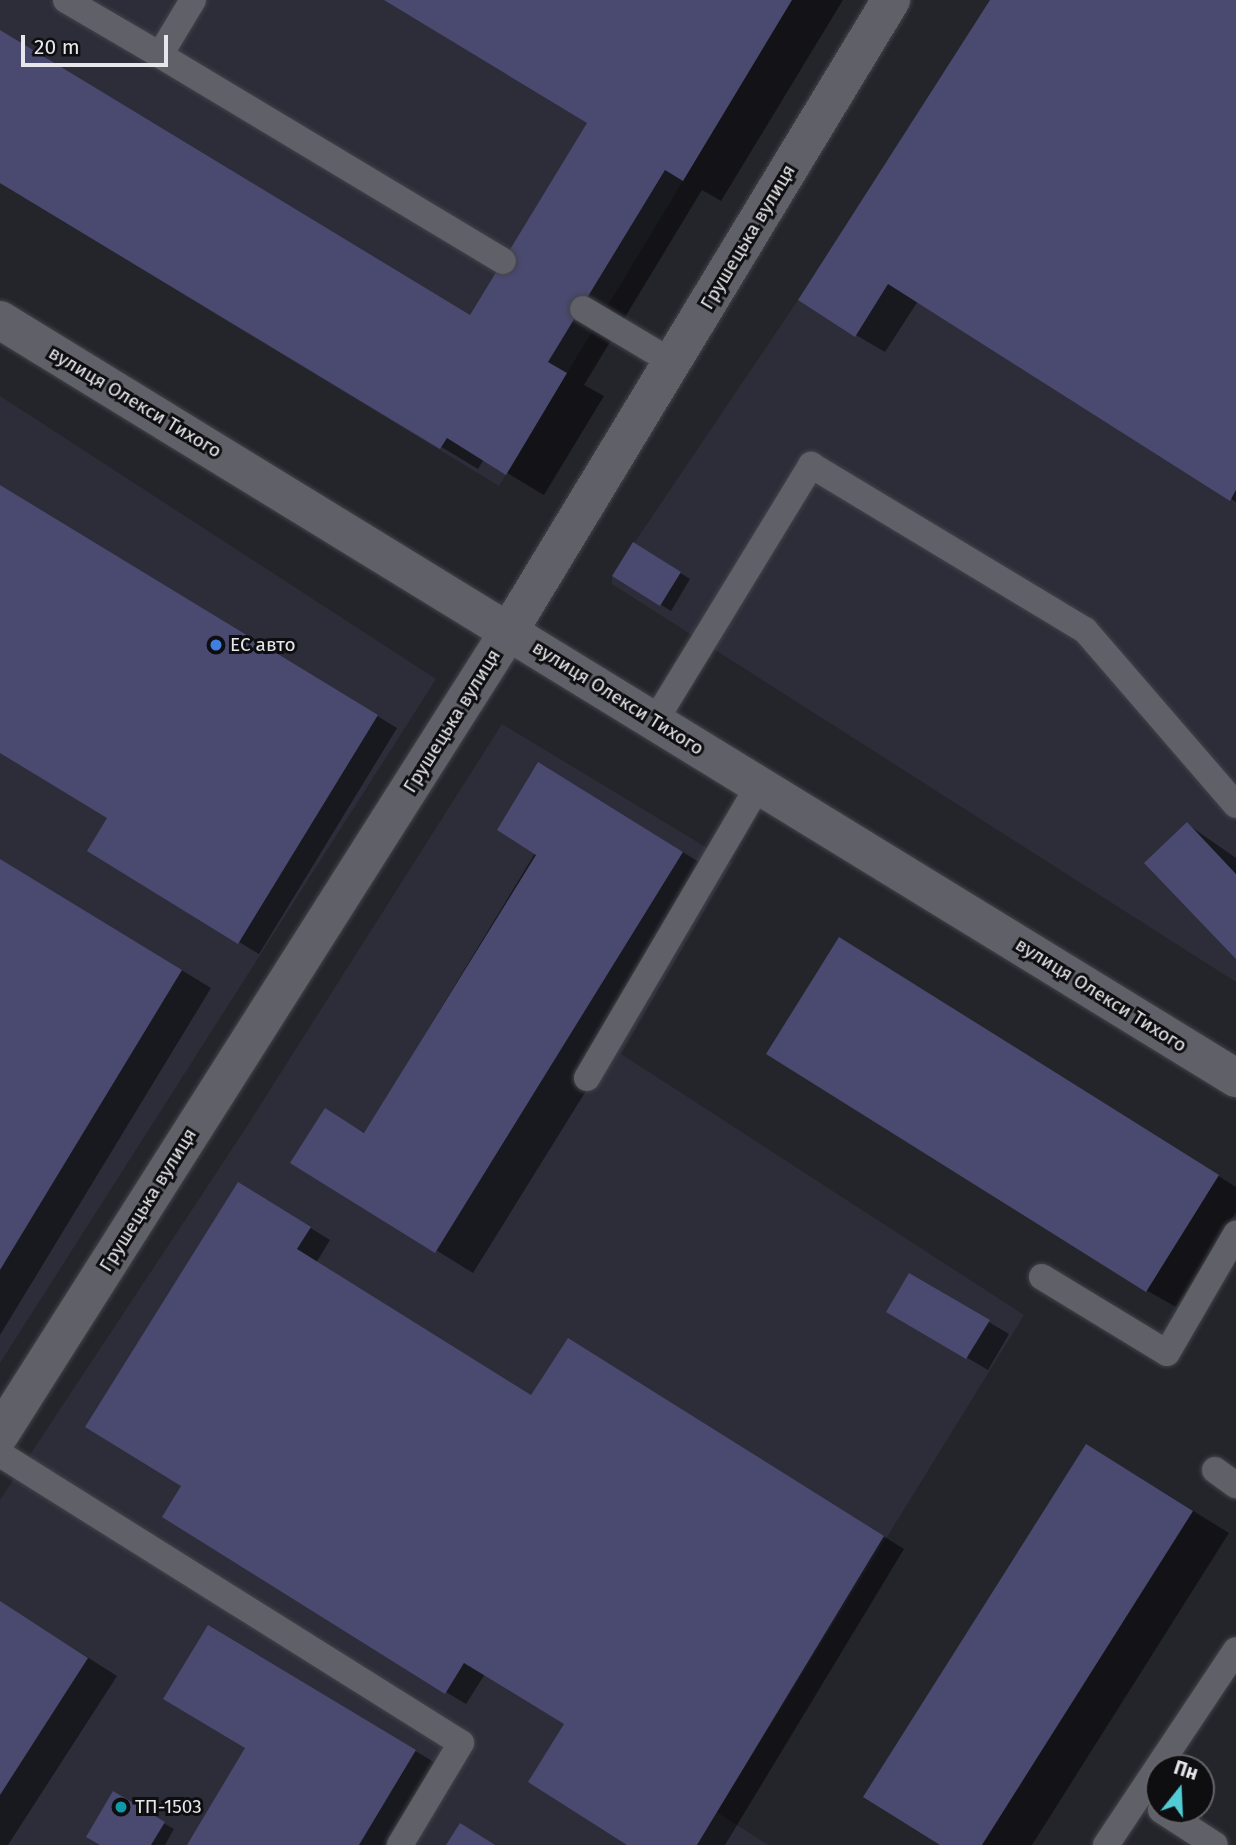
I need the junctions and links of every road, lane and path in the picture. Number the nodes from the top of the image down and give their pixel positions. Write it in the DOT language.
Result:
graph roads {
  1 [pos="66,0"];
  2 [pos="193,0"];
  3 [pos="891,0"];
  4 [pos="160,55"];
  5 [pos="503,261"];
  6 [pos="583,309"];
  7 [pos="0,320"];
  8 [pos="672,362"];
  9 [pos="509,631"];
  10 [pos="655,721"];
  11 [pos="760,785"];
  12 [pos="1236,805"];
  13 [pos="1236,1078"];
  14 [pos="587,1079"];
  15 [pos="1236,1234"];
  16 [pos="1042,1277"];
  17 [pos="0,1434"];
  18 [pos="0,1454"];
  19 [pos="1236,1650"];
  20 [pos="1180,1754"];
  21 [pos="1145,1812"];
  22 [pos="1182,1824"];
  23 [pos="400,1845"];
  24 [pos="1106,1845"];
  25 [pos="1215,1845"];
  1 -- 4 [label="lane"];
  2 -- 4 [label="lane"];
  3 -- 8 [label="street, Грушецька вулиця"];
  4 -- 5 [label="lane"];
  6 -- 8 [label="lane"];
  7 -- 9 [label="street, вулиця Олекси Тихого"];
  8 -- 9 [label="street, Грушецька вулиця"];
  9 -- 10 [label="street, вулиця Олекси Тихого"];
  9 -- 17 [label="street, Грушецька вулиця"];
  10 -- 11 [label="street, вулиця Олекси Тихого"];
  10 -- 12 [label="lane"];
  11 -- 13 [label="street, вулиця Олекси Тихого"];
  11 -- 14 [label="lane"];
  15 -- 16 [label="lane"];
  18 -- 23 [label="lane"];
  19 -- 20 [label="lane"];
  21 -- 24 [label="lane"];
  22 -- 25 [label="lane"];
}
